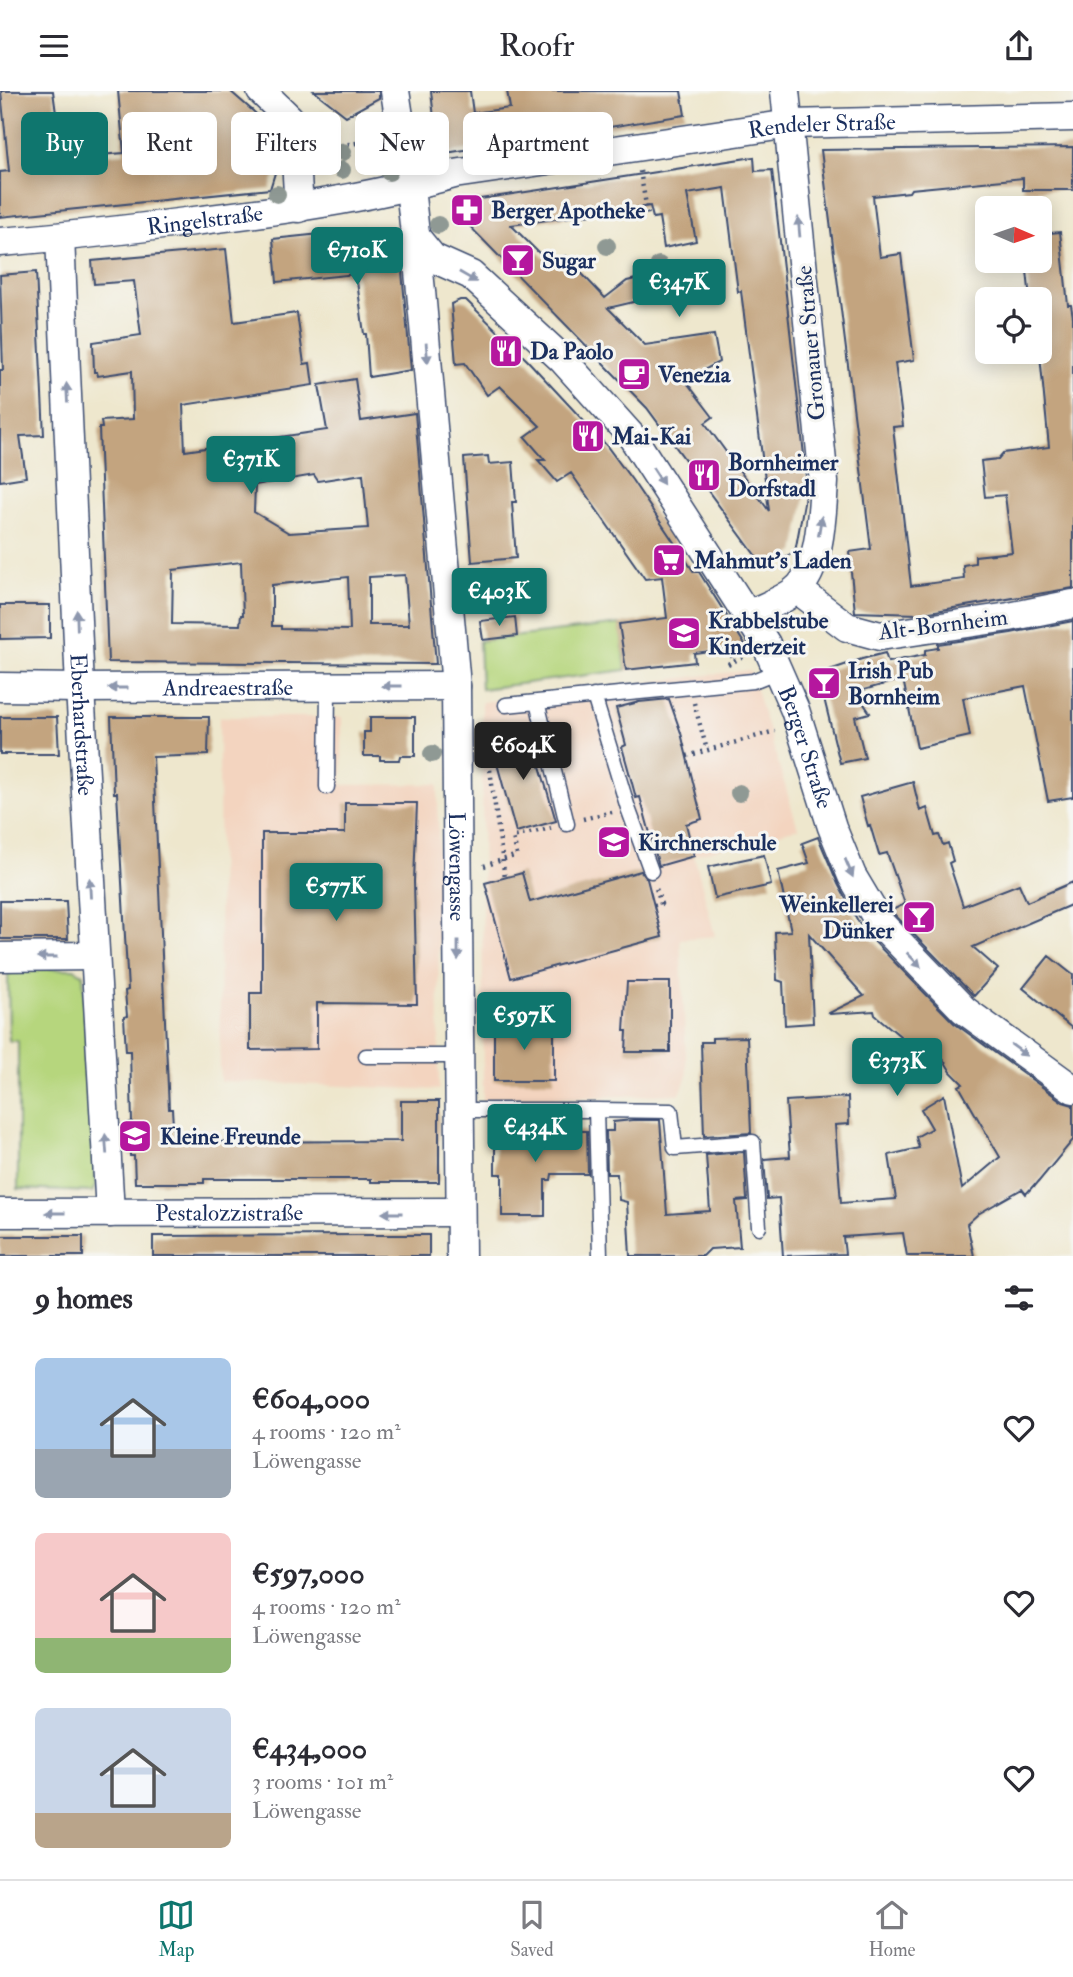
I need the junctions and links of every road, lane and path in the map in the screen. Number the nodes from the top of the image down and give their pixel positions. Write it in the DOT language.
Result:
graph roads {
  1 [pos="261,91"];
  2 [pos="395,91"];
  3 [pos="785,91"];
  4 [pos="1073,117"];
  5 [pos="790,124"];
  6 [pos="638,164"];
  7 [pos="410,187"];
  8 [pos="299,208"];
  9 [pos="648,216"];
  10 [pos="415,236"];
  11 [pos="60,237"];
  12 [pos="0,242"];
  13 [pos="797,589"];
  14 [pos="1073,604"];
  15 [pos="748,615"];
  16 [pos="778,671"];
  17 [pos="328,686"];
  18 [pos="456,686"];
  19 [pos="689,686"];
  20 [pos="0,687"];
  21 [pos="80,688"];
  22 [pos="594,696"];
  23 [pos="537,702"];
  24 [pos="506,705"];
  25 [pos="769,731"];
  26 [pos="707,750"];
  27 [pos="482,755"];
  28 [pos="687,756"];
  29 [pos="327,786"];
  30 [pos="567,824"];
  31 [pos="516,837"];
  32 [pos="502,860"];
  33 [pos="483,866"];
  34 [pos="505,878"];
  35 [pos="653,878"];
  36 [pos="654,905"];
  37 [pos="94,956"];
  38 [pos="0,957"];
  39 [pos="366,1056"];
  40 [pos="459,1056"];
  41 [pos="1073,1089"];
  42 [pos="459,1109"];
  43 [pos="596,1110"];
  44 [pos="460,1212"];
  45 [pos="0,1213"];
  46 [pos="110,1213"];
  47 [pos="759,1227"];
  48 [pos="461,1256"];
  49 [pos="600,1256"];
  1 -- 8 [label="street"];
  2 -- 7 [label="street, Löwengasse"];
  3 -- 5 [label="street, Gronauer Straße"];
  4 -- 5 [label="street, Rendeler Straße"];
  5 -- 7 [label="street, Rendeler Straße"];
  13 -- 5 [label="street, Gronauer Straße, one-way"];
  6 -- 9 [label="path"];
  7 -- 8 [label="street, Ringelstraße"];
  7 -- 10 [label="street, Löwengasse"];
  8 -- 11 [label="street, Ringelstraße"];
  10 -- 15 [label="street, Berger Straße, one-way"];
  10 -- 18 [label="street, Löwengasse, one-way"];
  11 -- 12 [label="street, Ringelstraße"];
  21 -- 11 [label="street, Eberhardstraße, one-way"];
  13 -- 14 [label="street, Alt-Bornheim"];
  13 -- 15 [label="street"];
  15 -- 16 [label="street, Berger Straße"];
  16 -- 19 [label="lane"];
  16 -- 41 [label="street, Berger Straße, one-way"];
  18 -- 17 [label="street, Andreaestraße, one-way"];
  17 -- 21 [label="street, Andreaestraße, one-way"];
  17 -- 29 [label="lane"];
  18 -- 40 [label="street, Löwengasse, one-way"];
  19 -- 22 [label="lane"];
  19 -- 26 [label="path"];
  20 -- 21 [label="street, Andreaestraße"];
  37 -- 21 [label="street, Eberhardstraße, one-way"];
  22 -- 23 [label="lane"];
  22 -- 35 [label="lane"];
  23 -- 24 [label="lane"];
  23 -- 30 [label="lane"];
  25 -- 26 [label="path"];
  26 -- 28 [label="path"];
  27 -- 32 [label="path"];
  31 -- 32 [label="path"];
  32 -- 33 [label="path"];
  32 -- 34 [label="path"];
  35 -- 36 [label="path"];
  37 -- 38 [label="street, one-way"];
  46 -- 37 [label="street, Eberhardstraße, one-way"];
  39 -- 40 [label="lane"];
  40 -- 42 [label="street, Löwengasse"];
  42 -- 43 [label="lane"];
  42 -- 44 [label="street, Löwengasse"];
  43 -- 47 [label="lane"];
  43 -- 49 [label="lane"];
  44 -- 46 [label="street, Pestalozzistraße, one-way"];
  44 -- 48 [label="street, Löwengasse"];
  46 -- 45 [label="street, Pestalozzistraße, one-way"];
}
